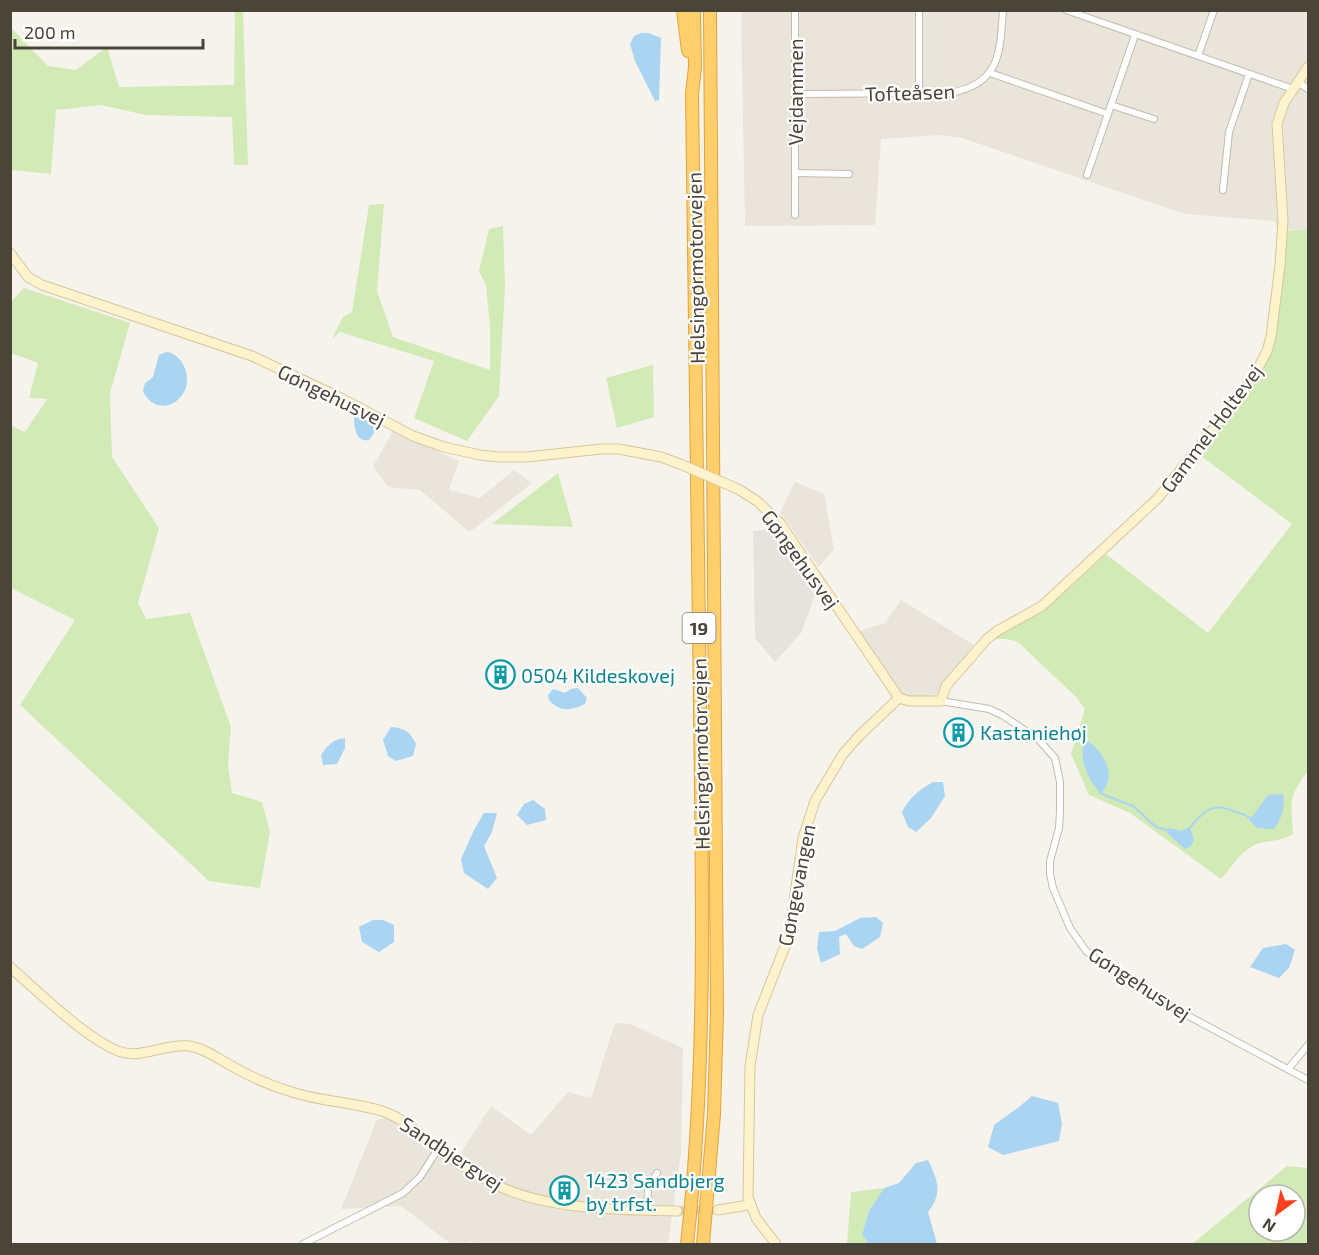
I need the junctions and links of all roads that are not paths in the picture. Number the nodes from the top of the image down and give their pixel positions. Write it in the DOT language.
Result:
graph roads {
  1 [pos="683,10"];
  2 [pos="694,10"];
  3 [pos="710,10"];
  4 [pos="795,10"];
  5 [pos="918,10"];
  6 [pos="1003,10"];
  7 [pos="1066,10"];
  8 [pos="1214,10"];
  9 [pos="1084,13"];
  10 [pos="1135,35"];
  11 [pos="1198,56"];
  12 [pos="1308,67"];
  13 [pos="990,73"];
  14 [pos="1249,74"];
  15 [pos="1296,86"];
  16 [pos="1308,89"];
  17 [pos="692,94"];
  18 [pos="795,94"];
  19 [pos="919,94"];
  20 [pos="1111,105"];
  21 [pos="1108,114"];
  22 [pos="1154,119"];
  23 [pos="795,173"];
  24 [pos="849,174"];
  25 [pos="1087,175"];
  26 [pos="1223,190"];
  27 [pos="795,215"];
  28 [pos="10,253"];
  29 [pos="899,698"];
  30 [pos="940,701"];
  31 [pos="10,967"];
  32 [pos="1308,1046"];
  33 [pos="1289,1068"];
  34 [pos="1308,1080"];
  35 [pos="438,1149"];
  36 [pos="657,1173"];
  37 [pos="749,1205"];
  38 [pos="718,1210"];
  39 [pos="647,1211"];
  40 [pos="677,1211"];
  41 [pos="303,1245"];
  42 [pos="687,1245"];
  43 [pos="703,1245"];
  44 [pos="776,1245"];
  1 -- 17 [label="highway"];
  2 -- 17 [label="highway, Helsingørmotorvejen / 19"];
  3 -- 43 [label="highway, Helsingørmotorvejen / 19"];
  4 -- 18 [label="street, Vejdammen"];
  5 -- 19 [label="street"];
  6 -- 13 [label="street"];
  7 -- 9 [label="street"];
  8 -- 11 [label="street"];
  9 -- 10 [label="street"];
  10 -- 11 [label="street"];
  10 -- 20 [label="street"];
  11 -- 14 [label="street"];
  12 -- 15 [label="street, Gammel Holtevej"];
  13 -- 19 [label="street, Tofteåsen"];
  13 -- 21 [label="street"];
  14 -- 15 [label="street"];
  14 -- 26 [label="street"];
  15 -- 16 [label="street"];
  15 -- 30 [label="street, Gammel Holtevej"];
  17 -- 42 [label="highway, Helsingørmotorvejen / 19"];
  18 -- 19 [label="street, Tofteåsen"];
  18 -- 23 [label="street, Vejdammen"];
  20 -- 21 [label="street"];
  20 -- 22 [label="street"];
  21 -- 25 [label="street"];
  23 -- 24 [label="street, Vejdammen"];
  23 -- 27 [label="street, Vejdammen"];
  28 -- 29 [label="street, Gøngehusvej, bridge"];
  29 -- 30 [label="street, Gøngehusvej"];
  29 -- 37 [label="street, Gøngevangen"];
  30 -- 33 [label="street, Gøngehusvej"];
  31 -- 35 [label="street, Sandbjergvej"];
  32 -- 33 [label="street"];
  33 -- 34 [label="street, Gøngehusvej"];
  35 -- 39 [label="street, Sandbjergvej"];
  35 -- 41 [label="street"];
  36 -- 39 [label="street"];
  37 -- 38 [label="street"];
  37 -- 44 [label="street"];
  39 -- 40 [label="street, Sandbjergvej"];
}
